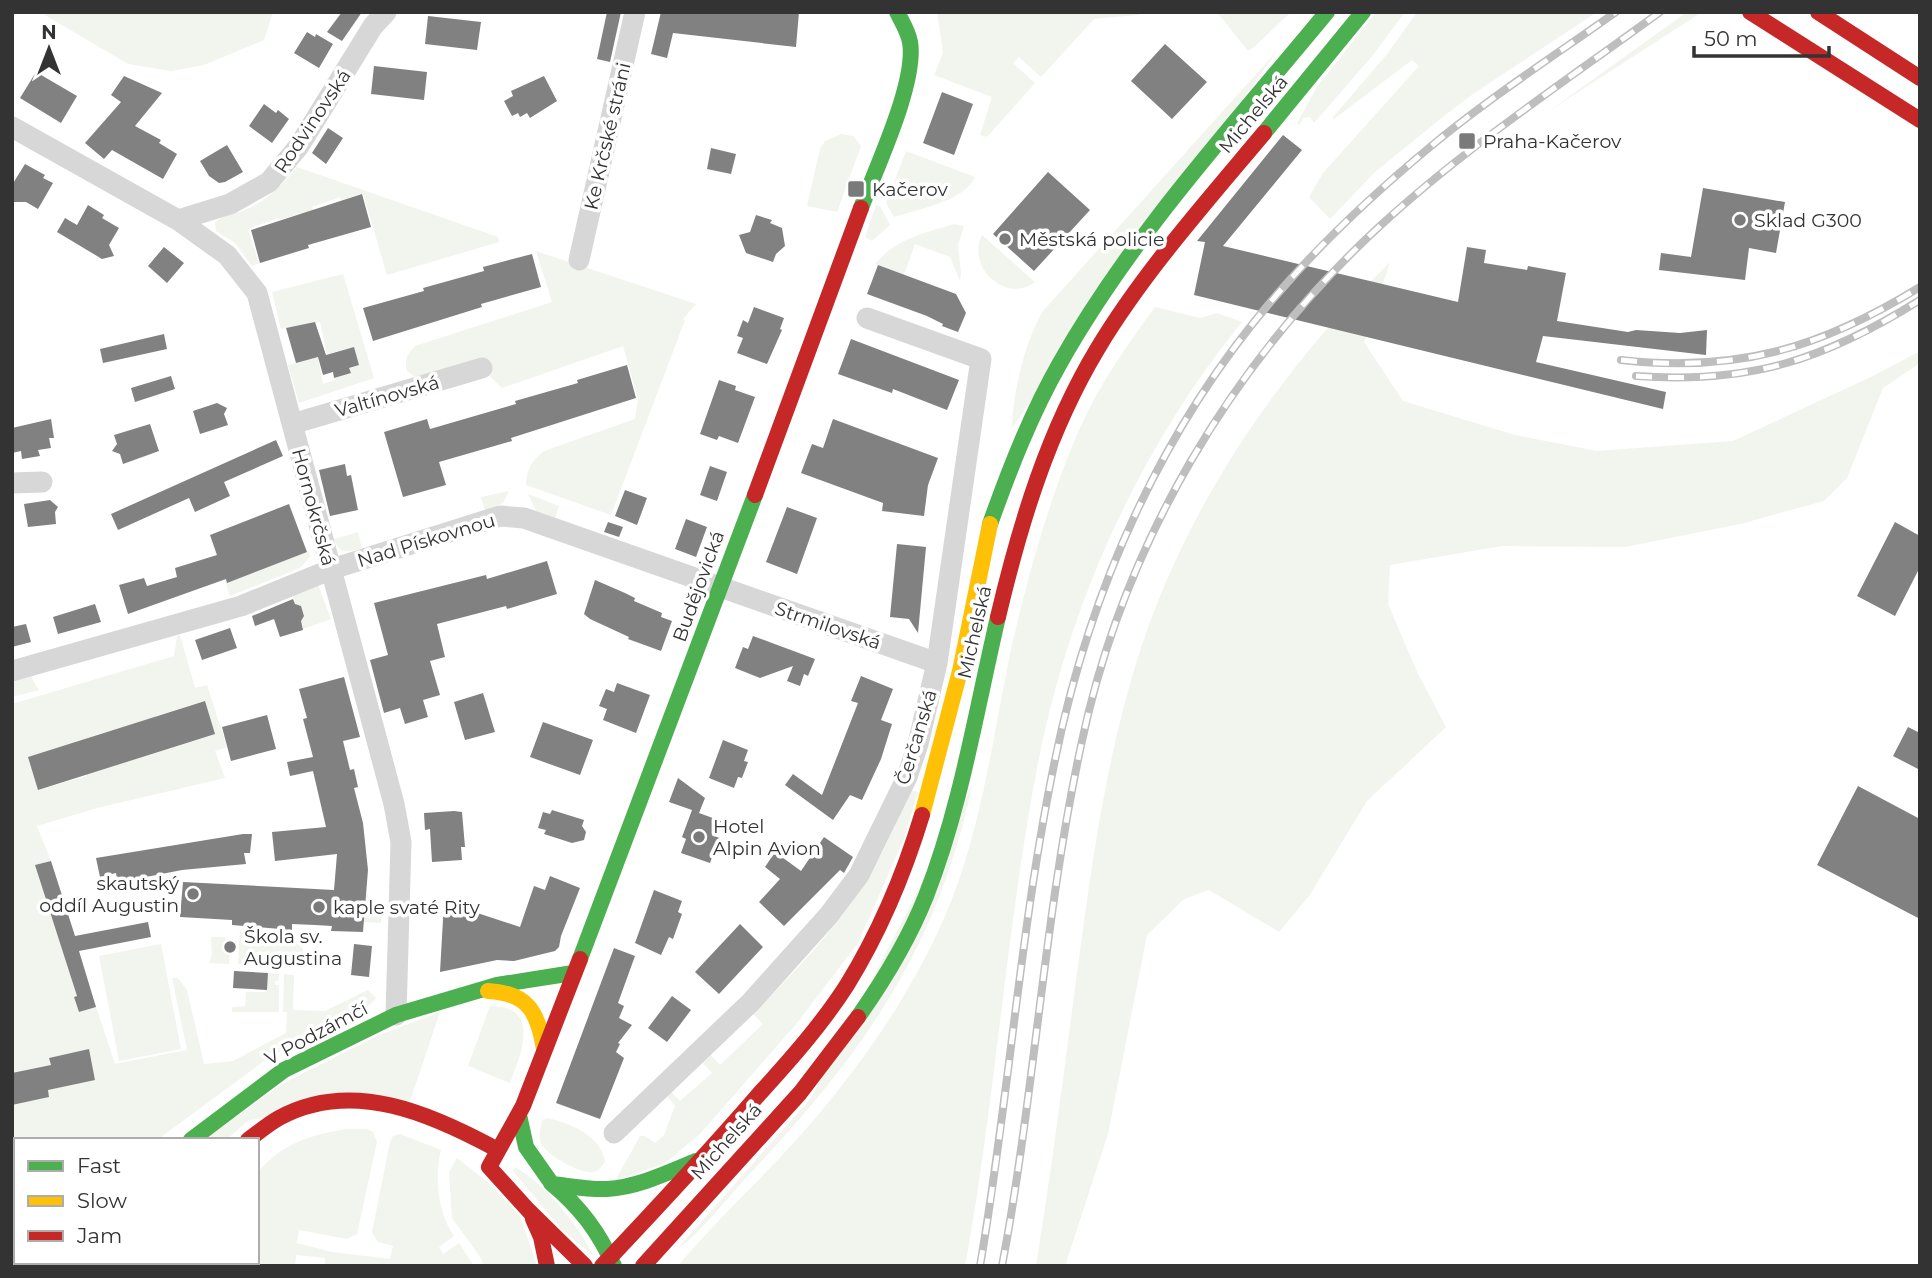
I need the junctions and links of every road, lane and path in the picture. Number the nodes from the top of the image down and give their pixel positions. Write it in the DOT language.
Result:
graph roads {
  1 [pos="386,12"];
  2 [pos="635,12"];
  3 [pos="897,12"];
  4 [pos="1327,12"];
  5 [pos="1363,12"];
  6 [pos="1750,12"];
  7 [pos="1818,12"];
  8 [pos="1920,78"];
  9 [pos="1920,120"];
  10 [pos="13,130"];
  11 [pos="178,220"];
  12 [pos="579,260"];
  13 [pos="867,318"];
  14 [pos="482,368"];
  15 [pos="292,424"];
  16 [pos="42,482"];
  17 [pos="12,483"];
  18 [pos="332,569"];
  19 [pos="720,587"];
  20 [pos="937,663"];
  21 [pos="12,671"];
  22 [pos="573,973"];
  23 [pos="475,992"];
  24 [pos="396,1015"];
  25 [pos="544,1049"];
  26 [pos="519,1115"];
  27 [pos="614,1133"];
  28 [pos="194,1138"];
  29 [pos="251,1138"];
  30 [pos="272,1142"];
  31 [pos="509,1157"];
  32 [pos="705,1157"];
  33 [pos="489,1167"];
  34 [pos="552,1184"];
  35 [pos="528,1210"];
  36 [pos="609,1263"];
  37 [pos="547,1266"];
  38 [pos="586,1266"];
  39 [pos="643,1266"];
  1 -- 11 [label="street, Rodvinovská"];
  2 -- 12 [label="street, Ke Krčské stráni"];
  3 -- 19 [label="main road, Budějovická"];
  4 -- 32 [label="main road, Michelská"];
  5 -- 39 [label="main road, Michelská"];
  6 -- 9 [label="main road"];
  7 -- 8 [label="main road"];
  10 -- 11 [label="street, Hornokrčská"];
  11 -- 15 [label="street, Hornokrčská"];
  13 -- 20 [label="street, Čerčanská"];
  14 -- 15 [label="street, Valtínovská"];
  15 -- 18 [label="street, Hornokrčská"];
  16 -- 17 [label="street"];
  18 -- 19 [label="street, Nad Pískovnou"];
  18 -- 21 [label="street, Nad Pískovnou"];
  18 -- 24 [label="street, Hornokrčská"];
  19 -- 20 [label="street, Strmilovská"];
  19 -- 22 [label="main road, Budějovická"];
  20 -- 27 [label="street, Čerčanská"];
  22 -- 23 [label="main road, V Podzámčí"];
  22 -- 25 [label="main road, Budějovická"];
  23 -- 24 [label="main road, V Podzámčí"];
  23 -- 25 [label="main road, V Podzámčí"];
  24 -- 28 [label="main road, V Podzámčí"];
  25 -- 26 [label="main road, Budějovická"];
  26 -- 31 [label="main road, Budějovická"];
  26 -- 34 [label="main road"];
  29 -- 31 [label="main road"];
  30 -- 33 [label="main road"];
  31 -- 33 [label="main road, Budějovická"];
  31 -- 34 [label="main road"];
  32 -- 34 [label="main road"];
  32 -- 36 [label="main road, Michelská"];
  33 -- 35 [label="main road"];
  34 -- 36 [label="main road"];
  35 -- 37 [label="main road"];
  35 -- 38 [label="main road"];
}
